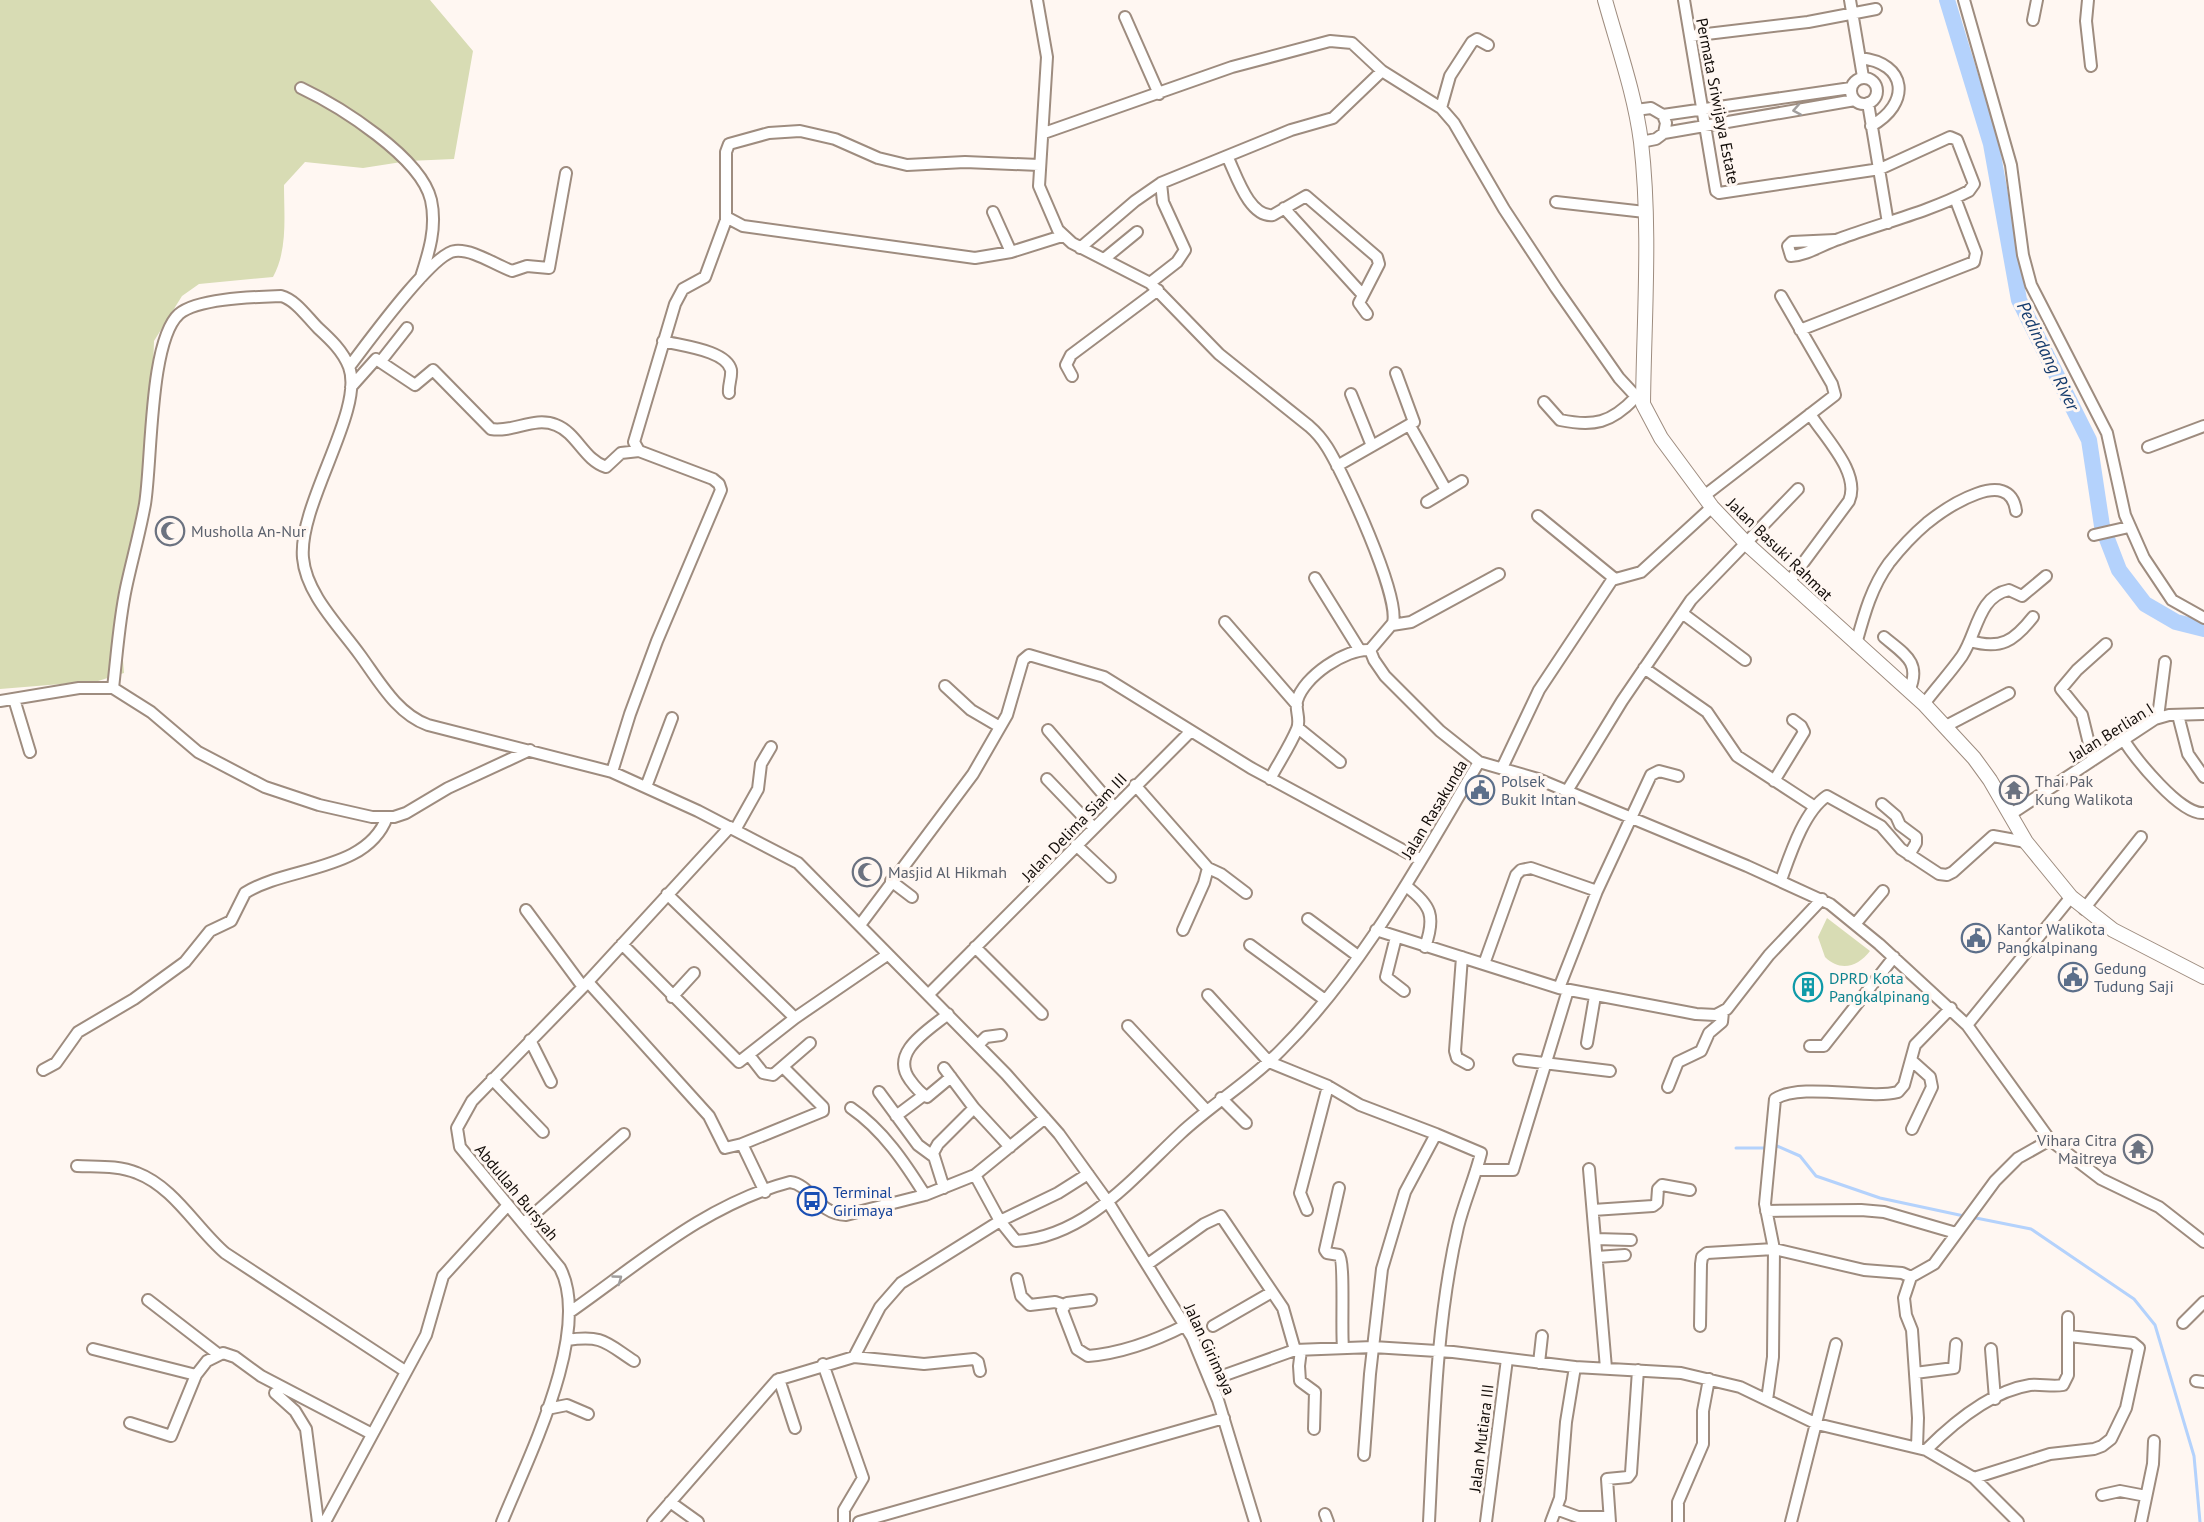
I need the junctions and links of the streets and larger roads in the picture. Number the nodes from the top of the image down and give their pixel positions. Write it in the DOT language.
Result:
graph roads {
  1 [pos="1037,0"];
  2 [pos="1605,0"];
  3 [pos="1684,0"];
  4 [pos="1850,0"];
  5 [pos="1964,0"];
  6 [pos="2037,0"];
  7 [pos="2088,0"];
  8 [pos="1876,9"];
  9 [pos="1852,14"];
  10 [pos="1125,17"];
  11 [pos="2033,20"];
  12 [pos="1690,36"];
  13 [pos="1488,45"];
  14 [pos="1860,58"];
  15 [pos="2091,66"];
  16 [pos="1382,71"];
  17 [pos="1863,77"];
  18 [pos="301,88"];
  19 [pos="1851,88"];
  20 [pos="1159,93"];
  21 [pos="1855,100"];
  22 [pos="1868,104"];
  23 [pos="1441,108"];
  24 [pos="1703,108"];
  25 [pos="1635,110"];
  26 [pos="1662,115"];
  27 [pos="1705,126"];
  28 [pos="1871,126"];
  29 [pos="1044,133"];
  30 [pos="1664,133"];
  31 [pos="1641,142"];
  32 [pos="1227,156"];
  33 [pos="1039,165"];
  34 [pos="1880,169"];
  35 [pos="566,173"];
  36 [pos="1161,183"];
  37 [pos="1955,198"];
  38 [pos="1556,202"];
  39 [pos="1284,208"];
  40 [pos="993,212"];
  41 [pos="1645,212"];
  42 [pos="726,217"];
  43 [pos="1888,223"];
  44 [pos="1137,232"];
  45 [pos="1062,236"];
  46 [pos="1835,240"];
  47 [pos="1080,248"];
  48 [pos="1011,252"];
  49 [pos="1104,259"];
  50 [pos="420,280"];
  51 [pos="1154,287"];
  52 [pos="1362,294"];
  53 [pos="1780,296"];
  54 [pos="1367,314"];
  55 [pos="407,328"];
  56 [pos="1800,330"];
  57 [pos="663,341"];
  58 [pos="381,362"];
  59 [pos="349,367"];
  60 [pos="1396,373"];
  61 [pos="1072,376"];
  62 [pos="351,387"];
  63 [pos="729,393"];
  64 [pos="1351,394"];
  65 [pos="1639,401"];
  66 [pos="1544,402"];
  67 [pos="1810,414"];
  68 [pos="1410,426"];
  69 [pos="2204,426"];
  70 [pos="1372,446"];
  71 [pos="2148,447"];
  72 [pos="639,451"];
  73 [pos="1337,466"];
  74 [pos="1462,480"];
  75 [pos="1798,489"];
  76 [pos="1446,490"];
  77 [pos="1427,502"];
  78 [pos="1708,502"];
  79 [pos="2016,511"];
  80 [pos="1538,516"];
  81 [pos="2129,527"];
  82 [pos="2094,536"];
  83 [pos="1747,544"];
  84 [pos="1500,574"];
  85 [pos="2046,576"];
  86 [pos="1315,578"];
  87 [pos="1615,579"];
  88 [pos="1789,582"];
  89 [pos="1682,613"];
  90 [pos="2033,617"];
  91 [pos="2204,618"];
  92 [pos="1225,622"];
  93 [pos="1392,625"];
  94 [pos="1884,637"];
  95 [pos="1970,641"];
  96 [pos="1856,644"];
  97 [pos="2106,644"];
  98 [pos="1365,649"];
  99 [pos="1746,660"];
  100 [pos="2165,662"];
  101 [pos="1644,668"];
  102 [pos="945,686"];
  103 [pos="113,687"];
  104 [pos="1909,691"];
  105 [pos="2009,693"];
  106 [pos="14,699"];
  107 [pos="0,701"];
  108 [pos="1924,704"];
  109 [pos="1297,705"];
  110 [pos="2204,714"];
  111 [pos="2178,715"];
  112 [pos="2158,717"];
  113 [pos="672,718"];
  114 [pos="1793,720"];
  115 [pos="1946,726"];
  116 [pos="1000,728"];
  117 [pos="1298,728"];
  118 [pos="1047,730"];
  119 [pos="1191,731"];
  120 [pos="2123,739"];
  121 [pos="771,747"];
  122 [pos="530,750"];
  123 [pos="30,752"];
  124 [pos="2093,760"];
  125 [pos="1340,762"];
  126 [pos="1479,762"];
  127 [pos="1503,768"];
  128 [pos="612,772"];
  129 [pos="1678,776"];
  130 [pos="2204,777"];
  131 [pos="1047,779"];
  132 [pos="1270,779"];
  133 [pos="1774,781"];
  134 [pos="1135,785"];
  135 [pos="646,787"];
  136 [pos="1567,792"];
  137 [pos="1882,804"];
  138 [pos="1114,807"];
  139 [pos="1815,807"];
  140 [pos="2204,813"];
  141 [pos="2011,814"];
  142 [pos="387,818"];
  143 [pos="1632,818"];
  144 [pos="1094,828"];
  145 [pos="732,829"];
  146 [pos="2140,837"];
  147 [pos="2026,842"];
  148 [pos="1076,845"];
  149 [pos="1909,855"];
  150 [pos="1421,860"];
  151 [pos="1208,868"];
  152 [pos="1110,877"];
  153 [pos="891,880"];
  154 [pos="1781,880"];
  155 [pos="1406,886"];
  156 [pos="1597,891"];
  157 [pos="1883,891"];
  158 [pos="1246,893"];
  159 [pos="667,894"];
  160 [pos="912,897"];
  161 [pos="2071,897"];
  162 [pos="1822,899"];
  163 [pos="2084,909"];
  164 [pos="526,910"];
  165 [pos="1308,919"];
  166 [pos="1856,923"];
  167 [pos="860,925"];
  168 [pos="1183,930"];
  169 [pos="1376,930"];
  170 [pos="1396,937"];
  171 [pos="622,944"];
  172 [pos="1250,945"];
  173 [pos="975,946"];
  174 [pos="1425,947"];
  175 [pos="887,955"];
  176 [pos="1358,956"];
  177 [pos="1462,957"];
  178 [pos="1894,957"];
  179 [pos="1484,964"];
  180 [pos="694,973"];
  181 [pos="2204,977"];
  182 [pos="586,984"];
  183 [pos="1563,989"];
  184 [pos="1404,991"];
  185 [pos="928,995"];
  186 [pos="1208,995"];
  187 [pos="1595,996"];
  188 [pos="672,997"];
  189 [pos="1325,1000"];
  190 [pos="1951,1008"];
  191 [pos="1723,1012"];
  192 [pos="948,1014"];
  193 [pos="1042,1014"];
  194 [pos="795,1018"];
  195 [pos="1967,1025"];
  196 [pos="1128,1026"];
  197 [pos="1001,1035"];
  198 [pos="530,1040"];
  199 [pos="1587,1042"];
  200 [pos="810,1043"];
  201 [pos="978,1045"];
  202 [pos="1810,1046"];
  203 [pos="749,1055"];
  204 [pos="1519,1060"];
  205 [pos="1911,1060"];
  206 [pos="1269,1062"];
  207 [pos="1545,1062"];
  208 [pos="1468,1064"];
  209 [pos="783,1067"];
  210 [pos="44,1070"];
  211 [pos="1610,1071"];
  212 [pos="492,1079"];
  213 [pos="551,1082"];
  214 [pos="1328,1086"];
  215 [pos="1668,1087"];
  216 [pos="879,1092"];
  217 [pos="924,1095"];
  218 [pos="1221,1098"];
  219 [pos="851,1108"];
  220 [pos="974,1108"];
  221 [pos="1206,1110"];
  222 [pos="896,1116"];
  223 [pos="1045,1118"];
  224 [pos="1246,1123"];
  225 [pos="1912,1130"];
  226 [pos="543,1132"];
  227 [pos="624,1134"];
  228 [pos="1436,1134"];
  229 [pos="2050,1140"];
  230 [pos="742,1144"];
  231 [pos="1010,1147"];
  232 [pos="933,1156"];
  233 [pos="77,1166"];
  234 [pos="1588,1169"];
  235 [pos="1476,1170"];
  236 [pos="1088,1174"];
  237 [pos="975,1175"];
  238 [pos="944,1188"];
  239 [pos="1339,1188"];
  240 [pos="1690,1190"];
  241 [pos="765,1192"];
  242 [pos="925,1195"];
  243 [pos="1108,1202"];
  244 [pos="508,1205"];
  245 [pos="1306,1210"];
  246 [pos="1593,1210"];
  247 [pos="1766,1211"];
  248 [pos="1000,1221"];
  249 [pos="524,1223"];
  250 [pos="1956,1233"];
  251 [pos="1596,1239"];
  252 [pos="1630,1240"];
  253 [pos="2204,1242"];
  254 [pos="1774,1249"];
  255 [pos="1625,1255"];
  256 [pos="1597,1257"];
  257 [pos="1148,1264"];
  258 [pos="1911,1277"];
  259 [pos="1017,1279"];
  260 [pos="1272,1292"];
  261 [pos="148,1300"];
  262 [pos="1091,1300"];
  263 [pos="2204,1302"];
  264 [pos="1064,1305"];
  265 [pos="570,1312"];
  266 [pos="2068,1317"];
  267 [pos="2183,1323"];
  268 [pos="1186,1325"];
  269 [pos="1213,1326"];
  270 [pos="1700,1326"];
  271 [pos="1542,1336"];
  272 [pos="2069,1336"];
  273 [pos="567,1340"];
  274 [pos="1836,1344"];
  275 [pos="1956,1344"];
  276 [pos="1343,1347"];
  277 [pos="1373,1347"];
  278 [pos="93,1349"];
  279 [pos="1991,1349"];
  280 [pos="1298,1350"];
  281 [pos="1440,1351"];
  282 [pos="218,1354"];
  283 [pos="854,1357"];
  284 [pos="1507,1359"];
  285 [pos="634,1361"];
  286 [pos="1539,1363"];
  287 [pos="823,1364"];
  288 [pos="1575,1367"];
  289 [pos="1606,1368"];
  290 [pos="1638,1370"];
  291 [pos="405,1371"];
  292 [pos="980,1371"];
  293 [pos="1915,1373"];
  294 [pos="196,1375"];
  295 [pos="779,1379"];
  296 [pos="1710,1379"];
  297 [pos="1211,1380"];
  298 [pos="275,1393"];
  299 [pos="1995,1399"];
  300 [pos="1767,1400"];
  301 [pos="547,1409"];
  302 [pos="588,1414"];
  303 [pos="1224,1418"];
  304 [pos="130,1423"];
  305 [pos="1817,1424"];
  306 [pos="795,1428"];
  307 [pos="1314,1429"];
  308 [pos="372,1434"];
  309 [pos="2154,1441"];
  310 [pos="1921,1448"];
  311 [pos="1364,1455"];
  312 [pos="1974,1478"];
  313 [pos="2102,1495"];
  314 [pos="2146,1496"];
  315 [pos="670,1502"];
  316 [pos="1556,1509"];
  317 [pos="1609,1520"];
  318 [pos="318,1522"];
  319 [pos="325,1522"];
  320 [pos="502,1522"];
  321 [pos="653,1522"];
  322 [pos="698,1522"];
  323 [pos="844,1522"];
  324 [pos="859,1522"];
  325 [pos="1255,1522"];
  326 [pos="1429,1522"];
  327 [pos="1486,1522"];
  328 [pos="1551,1522"];
  329 [pos="1678,1522"];
  330 [pos="1791,1522"];
  331 [pos="2018,1522"];
  332 [pos="2141,1522"];
  1 -- 29 [label="street"];
  2 -- 25 [label="street, Jalan Basuki Rahmat"];
  3 -- 12 [label="street, Permata Sriwijaya Estate"];
  4 -- 9 [label="street"];
  5 -- 81 [label="street"];
  6 -- 11 [label="street"];
  7 -- 15 [label="street"];
  8 -- 9 [label="street"];
  9 -- 12 [label="street"];
  9 -- 14 [label="street"];
  10 -- 20 [label="street"];
  12 -- 24 [label="street, Permata Sriwijaya Estate"];
  13 -- 23 [label="street"];
  14 -- 17 [label="street"];
  14 -- 28 [label="street"];
  16 -- 20 [label="street"];
  16 -- 23 [label="street"];
  16 -- 32 [label="street"];
  17 -- 19 [label="street"];
  17 -- 22 [label="street"];
  18 -- 50 [label="street"];
  19 -- 21 [label="street"];
  19 -- 24 [label="street"];
  20 -- 29 [label="street"];
  21 -- 22 [label="street"];
  21 -- 27 [label="street, one-way"];
  22 -- 28 [label="street"];
  23 -- 65 [label="street"];
  24 -- 26 [label="street"];
  24 -- 27 [label="street, Permata Sriwijaya Estate"];
  25 -- 26 [label="street"];
  25 -- 31 [label="street, Jalan Basuki Rahmat"];
  26 -- 30 [label="street"];
  27 -- 30 [label="street"];
  27 -- 34 [label="street, Permata Sriwijaya Estate"];
  28 -- 34 [label="street"];
  29 -- 33 [label="street"];
  30 -- 31 [label="street"];
  31 -- 41 [label="street, Jalan Basuki Rahmat"];
  32 -- 36 [label="street"];
  32 -- 39 [label="street"];
  33 -- 42 [label="street"];
  33 -- 45 [label="street"];
  34 -- 37 [label="street, Permata Sriwijaya Estate"];
  34 -- 43 [label="street"];
  35 -- 50 [label="street"];
  36 -- 47 [label="street"];
  36 -- 51 [label="street"];
  37 -- 43 [label="street, Permata Sriwijaya Estate"];
  37 -- 56 [label="street"];
  38 -- 41 [label="street"];
  39 -- 52 [label="street"];
  39 -- 52 [label="street"];
  40 -- 48 [label="street"];
  41 -- 65 [label="street, Jalan Basuki Rahmat"];
  42 -- 48 [label="street"];
  42 -- 57 [label="street"];
  43 -- 46 [label="street, Permata Sriwijaya Estate"];
  44 -- 49 [label="street"];
  45 -- 47 [label="street"];
  45 -- 48 [label="street"];
  47 -- 49 [label="street"];
  49 -- 51 [label="street"];
  50 -- 59 [label="street"];
  51 -- 61 [label="street"];
  51 -- 73 [label="street"];
  52 -- 54 [label="street"];
  53 -- 56 [label="street"];
  55 -- 58 [label="street"];
  56 -- 67 [label="street"];
  57 -- 63 [label="street"];
  57 -- 72 [label="street"];
  58 -- 62 [label="street"];
  58 -- 72 [label="street"];
  59 -- 62 [label="street"];
  59 -- 103 [label="street"];
  60 -- 68 [label="street"];
  62 -- 122 [label="street, Jalan Girimaya"];
  64 -- 70 [label="street"];
  65 -- 66 [label="street"];
  65 -- 78 [label="street, Jalan Basuki Rahmat"];
  67 -- 78 [label="street"];
  67 -- 88 [label="street"];
  68 -- 70 [label="street"];
  68 -- 76 [label="street"];
  69 -- 71 [label="street"];
  70 -- 73 [label="street"];
  72 -- 128 [label="street"];
  73 -- 93 [label="street"];
  74 -- 76 [label="street"];
  75 -- 83 [label="street"];
  76 -- 77 [label="street"];
  78 -- 83 [label="street, Jalan Basuki Rahmat"];
  78 -- 87 [label="street"];
  79 -- 96 [label="street"];
  80 -- 87 [label="street"];
  81 -- 82 [label="street"];
  81 -- 91 [label="street"];
  83 -- 88 [label="street, Jalan Basuki Rahmat"];
  83 -- 89 [label="street"];
  84 -- 93 [label="street"];
  85 -- 95 [label="street"];
  86 -- 98 [label="street"];
  87 -- 127 [label="street"];
  88 -- 96 [label="street, Jalan Basuki Rahmat"];
  89 -- 99 [label="street"];
  89 -- 101 [label="street"];
  90 -- 95 [label="street"];
  92 -- 109 [label="street"];
  93 -- 98 [label="street"];
  94 -- 104 [label="street"];
  95 -- 108 [label="street"];
  96 -- 104 [label="street, Jalan Basuki Rahmat"];
  97 -- 124 [label="street"];
  98 -- 109 [label="street"];
  98 -- 126 [label="street"];
  100 -- 112 [label="street"];
  101 -- 133 [label="street"];
  101 -- 136 [label="street"];
  102 -- 116 [label="street"];
  103 -- 106 [label="street"];
  103 -- 142 [label="street"];
  104 -- 108 [label="street, Jalan Basuki Rahmat"];
  105 -- 115 [label="street"];
  106 -- 107 [label="street"];
  106 -- 123 [label="street"];
  108 -- 115 [label="street, Jalan Basuki Rahmat"];
  109 -- 117 [label="street"];
  110 -- 111 [label="street, Jalan Berlian I"];
  111 -- 112 [label="street, Jalan Berlian I"];
  111 -- 130 [label="street"];
  112 -- 120 [label="street, Jalan Berlian I"];
  113 -- 135 [label="street"];
  114 -- 133 [label="street"];
  115 -- 141 [label="street, Jalan Basuki Rahmat"];
  116 -- 119 [label="street"];
  116 -- 153 [label="street"];
  117 -- 125 [label="street"];
  117 -- 132 [label="street"];
  118 -- 138 [label="street"];
  119 -- 132 [label="street"];
  119 -- 134 [label="street, Jalan Delima Siam III"];
  120 -- 124 [label="street, Jalan Berlian I"];
  120 -- 140 [label="street"];
  121 -- 145 [label="street, Abdullah Bursyah"];
  122 -- 128 [label="street, Jalan Girimaya"];
  122 -- 142 [label="street"];
  124 -- 141 [label="street, Jalan Berlian I"];
  126 -- 127 [label="street, Jalan Rasakunda"];
  126 -- 150 [label="street, Jalan Rasakunda"];
  127 -- 136 [label="street, Jalan Rasakunda"];
  128 -- 135 [label="street, Jalan Girimaya"];
  129 -- 143 [label="street"];
  131 -- 144 [label="street"];
  132 -- 150 [label="street"];
  133 -- 139 [label="street"];
  134 -- 138 [label="street, Jalan Delima Siam III"];
  134 -- 151 [label="street"];
  135 -- 145 [label="street, Jalan Girimaya"];
  136 -- 143 [label="street, Jalan Rasakunda"];
  137 -- 149 [label="street"];
  138 -- 144 [label="street, Jalan Delima Siam III"];
  139 -- 149 [label="street"];
  139 -- 154 [label="street"];
  141 -- 147 [label="street, Jalan Basuki Rahmat"];
  142 -- 210 [label="street"];
  143 -- 154 [label="street, Jalan Rasakunda"];
  143 -- 156 [label="street"];
  144 -- 148 [label="street, Jalan Delima Siam III"];
  145 -- 159 [label="street, Abdullah Bursyah"];
  145 -- 167 [label="street, Jalan Girimaya"];
  146 -- 163 [label="street"];
  147 -- 149 [label="street"];
  147 -- 161 [label="street, Jalan Basuki Rahmat"];
  148 -- 152 [label="street"];
  148 -- 173 [label="street, Jalan Delima Siam III"];
  150 -- 155 [label="street, Jalan Rasakunda"];
  151 -- 158 [label="street"];
  151 -- 168 [label="street"];
  153 -- 160 [label="street"];
  153 -- 167 [label="street"];
  154 -- 162 [label="street, Jalan Rasakunda"];
  155 -- 169 [label="street, Jalan Rasakunda"];
  155 -- 174 [label="street"];
  156 -- 179 [label="street"];
  156 -- 183 [label="street"];
  157 -- 166 [label="street"];
  159 -- 171 [label="street, Abdullah Bursyah"];
  159 -- 194 [label="street"];
  161 -- 163 [label="street, Jalan Basuki Rahmat"];
  161 -- 195 [label="street"];
  162 -- 166 [label="street, Jalan Rasakunda"];
  162 -- 191 [label="street"];
  163 -- 181 [label="street, Jalan Basuki Rahmat"];
  164 -- 182 [label="street"];
  165 -- 176 [label="street"];
  166 -- 178 [label="street, Jalan Rasakunda"];
  167 -- 175 [label="street, Jalan Girimaya"];
  169 -- 170 [label="street"];
  169 -- 176 [label="street, Jalan Rasakunda"];
  170 -- 174 [label="street"];
  170 -- 184 [label="street"];
  171 -- 182 [label="street, Abdullah Bursyah"];
  171 -- 188 [label="street"];
  172 -- 189 [label="street"];
  173 -- 185 [label="street, Jalan Delima Siam III"];
  173 -- 193 [label="street"];
  174 -- 177 [label="street"];
  175 -- 185 [label="street, Jalan Girimaya"];
  175 -- 194 [label="street"];
  176 -- 189 [label="street, Jalan Rasakunda"];
  177 -- 179 [label="street"];
  177 -- 208 [label="street"];
  178 -- 190 [label="street, Jalan Rasakunda"];
  178 -- 202 [label="street"];
  179 -- 183 [label="street"];
  180 -- 188 [label="street"];
  182 -- 198 [label="street, Abdullah Bursyah"];
  182 -- 230 [label="street"];
  183 -- 187 [label="street"];
  183 -- 207 [label="street"];
  185 -- 192 [label="street, Jalan Girimaya"];
  186 -- 206 [label="street"];
  187 -- 191 [label="street"];
  187 -- 199 [label="street"];
  188 -- 203 [label="street"];
  189 -- 206 [label="street, Jalan Rasakunda"];
  190 -- 195 [label="street, Jalan Rasakunda"];
  190 -- 205 [label="street"];
  191 -- 215 [label="street"];
  192 -- 201 [label="street, Jalan Girimaya"];
  192 -- 217 [label="street"];
  194 -- 203 [label="street"];
  195 -- 229 [label="street, Jalan Rasakunda"];
  196 -- 221 [label="street"];
  197 -- 201 [label="street"];
  198 -- 212 [label="street, Abdullah Bursyah"];
  198 -- 213 [label="street"];
  200 -- 209 [label="street"];
  201 -- 223 [label="street, Jalan Girimaya"];
  203 -- 209 [label="street"];
  204 -- 207 [label="street"];
  205 -- 225 [label="street"];
  205 -- 247 [label="street"];
  206 -- 214 [label="street"];
  206 -- 218 [label="street, Jalan Rasakunda"];
  207 -- 211 [label="street"];
  207 -- 235 [label="street"];
  209 -- 230 [label="street"];
  212 -- 226 [label="street"];
  212 -- 244 [label="street, Abdullah Bursyah"];
  214 -- 228 [label="street"];
  214 -- 245 [label="street"];
  216 -- 222 [label="street"];
  217 -- 220 [label="street"];
  217 -- 222 [label="street"];
  218 -- 221 [label="street, Jalan Rasakunda"];
  218 -- 224 [label="street"];
  219 -- 242 [label="street"];
  220 -- 231 [label="street"];
  220 -- 232 [label="street"];
  221 -- 243 [label="street, Jalan Rasakunda"];
  222 -- 232 [label="street"];
  223 -- 231 [label="street"];
  223 -- 236 [label="street, Jalan Girimaya"];
  227 -- 249 [label="street"];
  228 -- 235 [label="street"];
  228 -- 277 [label="street"];
  229 -- 250 [label="street"];
  229 -- 253 [label="street, Jalan Rasakunda"];
  230 -- 241 [label="street"];
  231 -- 237 [label="street"];
  232 -- 238 [label="street"];
  233 -- 291 [label="street"];
  234 -- 246 [label="street"];
  235 -- 281 [label="street"];
  236 -- 243 [label="street, Jalan Girimaya"];
  236 -- 248 [label="street"];
  237 -- 238 [label="street"];
  237 -- 248 [label="street"];
  238 -- 242 [label="street"];
  239 -- 276 [label="street"];
  240 -- 246 [label="street"];
  241 -- 242 [label="street"];
  265 -- 241 [label="street, one-way"];
  243 -- 248 [label="street, Jalan Rasakunda"];
  243 -- 257 [label="street, Jalan Girimaya"];
  244 -- 249 [label="street, Abdullah Bursyah"];
  244 -- 291 [label="street"];
  246 -- 251 [label="street"];
  247 -- 250 [label="street"];
  247 -- 254 [label="street"];
  248 -- 283 [label="street"];
  249 -- 265 [label="street, Abdullah Bursyah"];
  250 -- 258 [label="street"];
  251 -- 252 [label="street"];
  251 -- 256 [label="street"];
  254 -- 258 [label="street"];
  254 -- 270 [label="street"];
  254 -- 300 [label="street"];
  255 -- 256 [label="street"];
  256 -- 289 [label="street"];
  257 -- 260 [label="street"];
  257 -- 268 [label="street, Jalan Girimaya"];
  258 -- 293 [label="street"];
  259 -- 264 [label="street"];
  260 -- 269 [label="street"];
  260 -- 280 [label="street"];
  261 -- 282 [label="street"];
  262 -- 264 [label="street"];
  263 -- 267 [label="street"];
  264 -- 268 [label="street"];
  265 -- 273 [label="street, Abdullah Bursyah"];
  266 -- 272 [label="street"];
  268 -- 297 [label="street, Jalan Girimaya"];
  271 -- 286 [label="street"];
  272 -- 299 [label="street"];
  272 -- 312 [label="street"];
  273 -- 285 [label="street"];
  273 -- 301 [label="street, Abdullah Bursyah"];
  274 -- 305 [label="street"];
  275 -- 293 [label="street"];
  276 -- 277 [label="street"];
  276 -- 280 [label="street"];
  277 -- 281 [label="street"];
  277 -- 311 [label="street"];
  278 -- 294 [label="street"];
  279 -- 299 [label="street"];
  280 -- 297 [label="street"];
  280 -- 307 [label="street"];
  281 -- 284 [label="street"];
  281 -- 326 [label="street"];
  282 -- 294 [label="street"];
  282 -- 308 [label="street"];
  283 -- 287 [label="street"];
  283 -- 292 [label="street"];
  284 -- 286 [label="street"];
  284 -- 327 [label="street, Jalan Mutiara III"];
  286 -- 288 [label="street"];
  287 -- 295 [label="street"];
  287 -- 323 [label="street"];
  288 -- 289 [label="street"];
  288 -- 316 [label="street"];
  289 -- 290 [label="street"];
  290 -- 296 [label="street"];
  290 -- 317 [label="street"];
  291 -- 308 [label="street"];
  293 -- 310 [label="street"];
  294 -- 304 [label="street"];
  295 -- 306 [label="street"];
  295 -- 315 [label="street"];
  296 -- 300 [label="street"];
  296 -- 329 [label="street"];
  297 -- 303 [label="street, Jalan Girimaya"];
  298 -- 318 [label="street"];
  299 -- 310 [label="street"];
  300 -- 305 [label="street"];
  301 -- 302 [label="street"];
  301 -- 320 [label="street, Abdullah Bursyah"];
  303 -- 324 [label="street"];
  303 -- 325 [label="street, Jalan Girimaya"];
  305 -- 310 [label="street"];
  305 -- 330 [label="street"];
  308 -- 319 [label="street"];
  309 -- 314 [label="street"];
  310 -- 312 [label="street"];
  312 -- 331 [label="street"];
  313 -- 314 [label="street"];
  314 -- 332 [label="street"];
  315 -- 321 [label="street"];
  315 -- 322 [label="street"];
  316 -- 317 [label="street"];
  316 -- 328 [label="street"];
}
